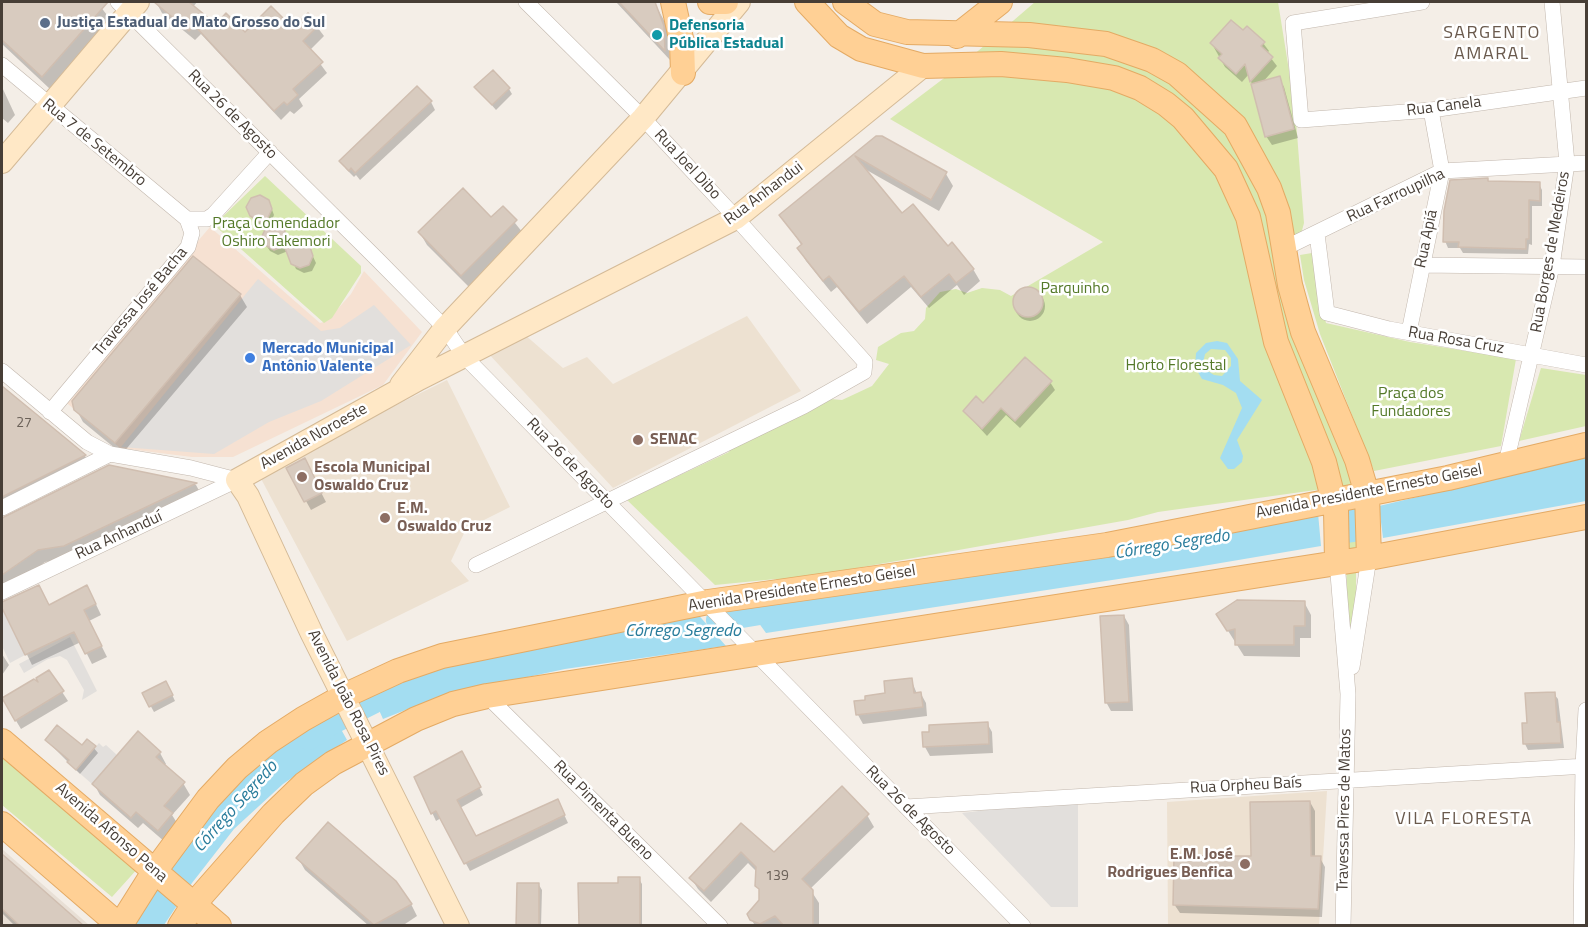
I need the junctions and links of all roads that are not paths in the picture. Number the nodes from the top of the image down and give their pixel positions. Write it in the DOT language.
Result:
graph roads {
  1 [pos="526,2"];
  2 [pos="673,2"];
  3 [pos="710,2"];
  4 [pos="726,2"];
  5 [pos="739,2"];
  6 [pos="807,2"];
  7 [pos="845,2"];
  8 [pos="1000,2"];
  9 [pos="1422,2"];
  10 [pos="1552,2"];
  11 [pos="128,5"];
  12 [pos="962,33"];
  13 [pos="2,65"];
  14 [pos="923,66"];
  15 [pos="683,73"];
  16 [pos="1587,88"];
  17 [pos="1561,90"];
  18 [pos="49,107"];
  19 [pos="1431,110"];
  20 [pos="643,118"];
  21 [pos="270,152"];
  22 [pos="2,162"];
  23 [pos="1568,163"];
  24 [pos="1587,163"];
  25 [pos="1442,171"];
  26 [pos="736,218"];
  27 [pos="187,219"];
  28 [pos="1317,234"];
  29 [pos="1283,249"];
  30 [pos="1420,265"];
  31 [pos="1552,266"];
  32 [pos="1587,267"];
  33 [pos="444,328"];
  34 [pos="1409,332"];
  35 [pos="1532,354"];
  36 [pos="464,356"];
  37 [pos="1587,365"];
  38 [pos="2,371"];
  39 [pos="393,394"];
  40 [pos="50,412"];
  41 [pos="1587,445"];
  42 [pos="110,454"];
  43 [pos="1506,463"];
  44 [pos="237,480"];
  45 [pos="1367,500"];
  46 [pos="607,502"];
  47 [pos="1335,504"];
  48 [pos="2,508"];
  49 [pos="1587,518"];
  50 [pos="1369,549"];
  51 [pos="1337,553"];
  52 [pos="476,565"];
  53 [pos="2,592"];
  54 [pos="711,606"];
  55 [pos="748,648"];
  56 [pos="1348,694"];
  57 [pos="487,696"];
  58 [pos="346,699"];
  59 [pos="1587,710"];
  60 [pos="366,738"];
  61 [pos="2,741"];
  62 [pos="1585,766"];
  63 [pos="1345,780"];
  64 [pos="906,807"];
  65 [pos="2,824"];
  66 [pos="158,875"];
  67 [pos="189,900"];
  68 [pos="120,926"];
  69 [pos="180,926"];
  70 [pos="219,926"];
  71 [pos="458,926"];
  72 [pos="720,926"];
  73 [pos="1023,926"];
  74 [pos="1343,926"];
  75 [pos="1581,926"];
  1 -- 20 [label="street, Rua Joel Dibo"];
  2 -- 15 [label="main road"];
  3 -- 4 [label="main road"];
  5 -- 15 [label="street, Avenida Noroeste"];
  6 -- 14 [label="main road"];
  7 -- 12 [label="main road"];
  8 -- 12 [label="main road, Rua Anhandui"];
  9 -- 19 [label="street, Rua Canela"];
  10 -- 17 [label="street, Rua Borges de Medeiros"];
  11 -- 18 [label="street"];
  11 -- 21 [label="street, Rua 26 de Agosto"];
  12 -- 14 [label="main road, Rua Anhandui"];
  12 -- 29 [label="main road"];
  13 -- 18 [label="street, Rua 7 de Setembro"];
  14 -- 26 [label="street, Rua Anhandui"];
  14 -- 47 [label="main road"];
  15 -- 20 [label="street, Avenida Noroeste"];
  16 -- 17 [label="street, Rua Canela"];
  17 -- 19 [label="street, Rua Canela"];
  17 -- 23 [label="street, Rua Borges de Medeiros"];
  18 -- 22 [label="street"];
  18 -- 27 [label="street, Rua 7 de Setembro"];
  19 -- 25 [label="street, Rua Apiá"];
  20 -- 26 [label="street, Rua Joel Dibo"];
  20 -- 33 [label="street, Avenida Noroeste"];
  21 -- 27 [label="street"];
  21 -- 33 [label="street, Rua 26 de Agosto"];
  23 -- 24 [label="street, Rua Farroupilha"];
  23 -- 25 [label="street, Rua Farroupilha"];
  23 -- 31 [label="street, Rua Borges de Medeiros"];
  25 -- 28 [label="street, Rua Farroupilha"];
  25 -- 30 [label="street, Rua Apiá"];
  26 -- 36 [label="street, Rua Anhandui"];
  26 -- 46 [label="street, Rua Joel Dibo"];
  27 -- 40 [label="street, Travessa José Bacha"];
  28 -- 29 [label="street, Rua Farroupilha"];
  28 -- 34 [label="street, Rua Rosa Cruz"];
  29 -- 45 [label="main road"];
  30 -- 31 [label="street"];
  30 -- 34 [label="street, Rua Apiá"];
  31 -- 32 [label="street"];
  31 -- 35 [label="street, Rua Borges de Medeiros"];
  33 -- 36 [label="street, Rua 26 de Agosto"];
  33 -- 39 [label="street, Avenida Noroeste"];
  34 -- 35 [label="street, Rua Rosa Cruz"];
  35 -- 37 [label="street, Rua Rosa Cruz"];
  35 -- 43 [label="street, Rua Borges de Medeiros"];
  36 -- 39 [label="street, Avenida Noroeste"];
  36 -- 46 [label="street, Rua 26 de Agosto"];
  38 -- 40 [label="street"];
  39 -- 44 [label="street, Avenida Noroeste"];
  40 -- 42 [label="street"];
  41 -- 43 [label="main road, Avenida Presidente Ernesto Geisel"];
  42 -- 44 [label="street"];
  42 -- 48 [label="street"];
  43 -- 45 [label="main road, Avenida Presidente Ernesto Geisel"];
  44 -- 53 [label="street, Rua Anhanduí"];
  44 -- 58 [label="street, Avenida João Rosa Pires"];
  45 -- 47 [label="main road, Avenida Presidente Ernesto Geisel"];
  45 -- 50 [label="main road"];
  46 -- 52 [label="street"];
  46 -- 54 [label="street, Rua 26 de Agosto"];
  47 -- 51 [label="main road"];
  47 -- 54 [label="main road, Avenida Presidente Ernesto Geisel"];
  49 -- 50 [label="main road"];
  50 -- 51 [label="main road"];
  50 -- 56 [label="street, Travessa Pires de Matos"];
  51 -- 55 [label="main road"];
  51 -- 56 [label="street, Travessa Pires de Matos"];
  54 -- 55 [label="street, Rua 26 de Agosto"];
  54 -- 58 [label="main road, Avenida Presidente Ernesto Geisel"];
  55 -- 57 [label="main road"];
  55 -- 64 [label="street, Rua 26 de Agosto"];
  56 -- 63 [label="street, Travessa Pires de Matos"];
  57 -- 60 [label="main road"];
  57 -- 72 [label="street, Rua Pimenta Bueno"];
  58 -- 60 [label="street, Avenida João Rosa Pires"];
  58 -- 66 [label="main road, Avenida Presidente Ernesto Geisel"];
  59 -- 62 [label="street"];
  60 -- 67 [label="main road"];
  60 -- 71 [label="street, Avenida João Rosa Pires"];
  61 -- 66 [label="main road, Avenida Afonso Pena"];
  62 -- 63 [label="street, Rua Orpheu Baís"];
  62 -- 75 [label="street"];
  63 -- 64 [label="street, Rua Orpheu Baís"];
  63 -- 74 [label="street, Travessa Pires de Matos"];
  64 -- 73 [label="street, Rua 26 de Agosto"];
  65 -- 68 [label="main road"];
  66 -- 67 [label="main road, Avenida Afonso Pena"];
  66 -- 68 [label="main road, Avenida Presidente Ernesto Geisel"];
  67 -- 69 [label="main road"];
  67 -- 70 [label="main road, Avenida Afonso Pena"];
}
